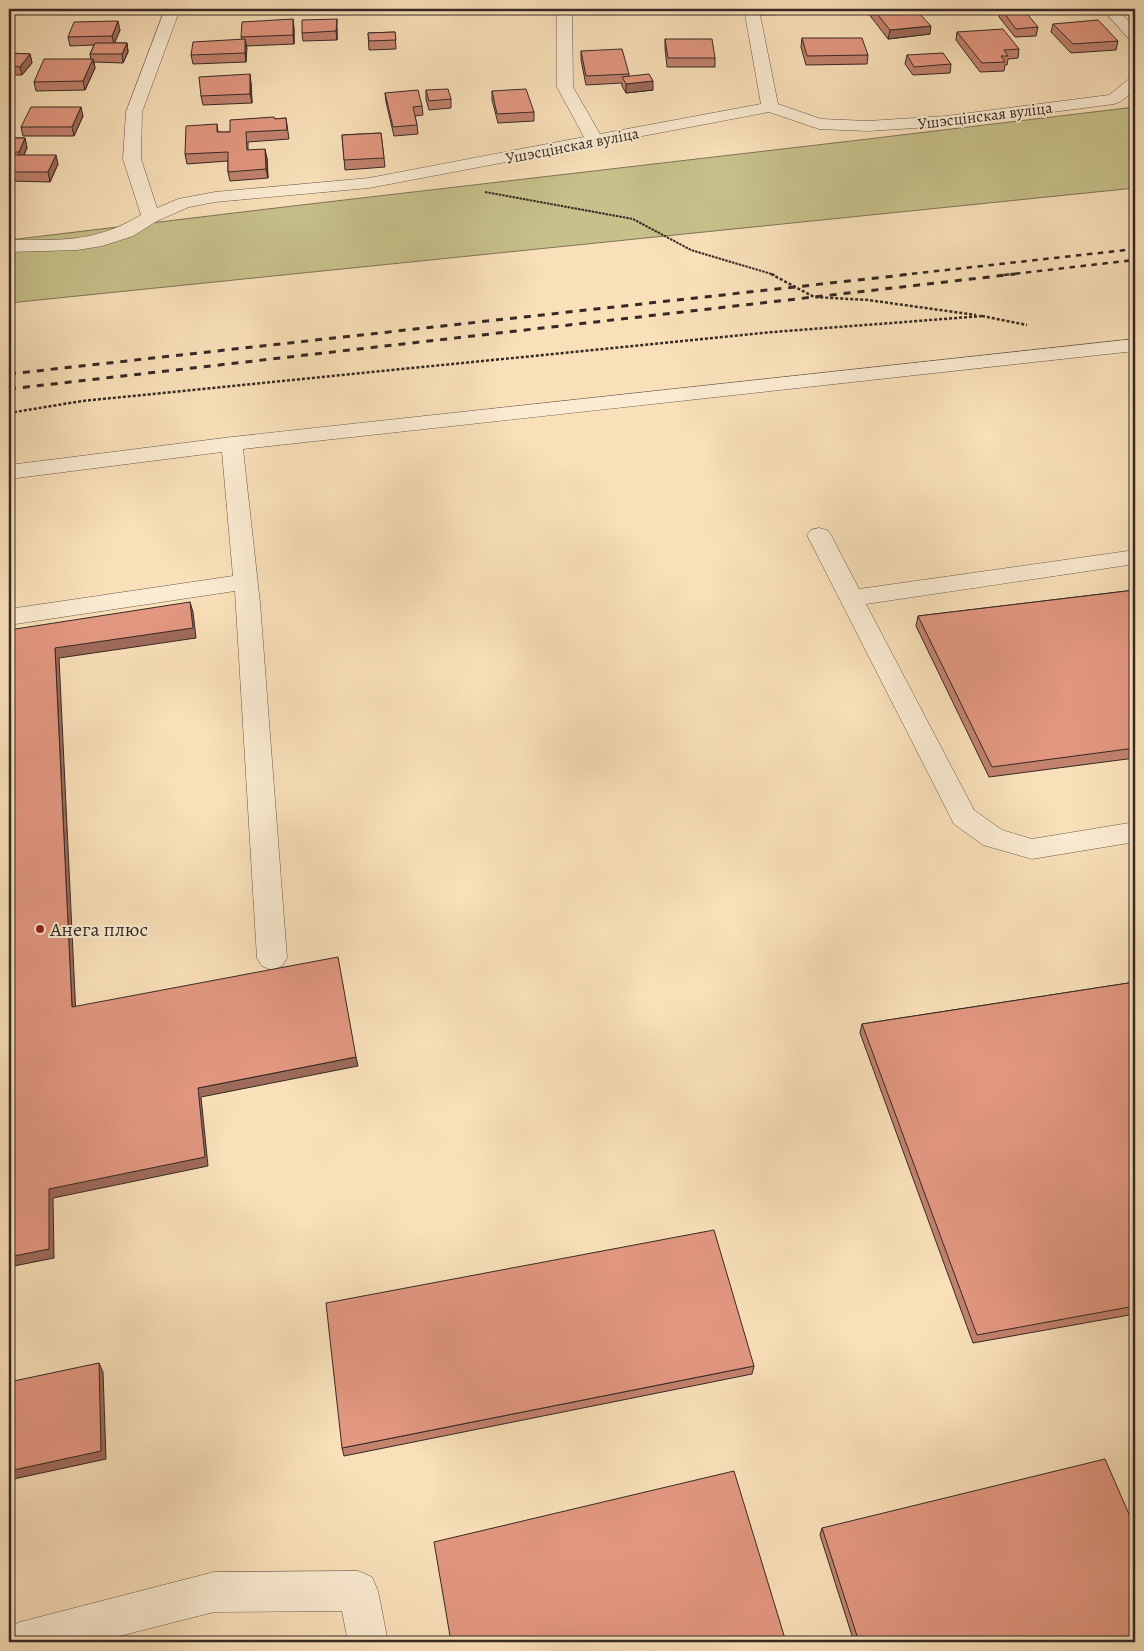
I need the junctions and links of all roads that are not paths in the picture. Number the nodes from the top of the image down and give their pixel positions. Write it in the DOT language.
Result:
graph roads {
  1 [pos="172,9"];
  2 [pos="564,9"];
  3 [pos="800,9"];
  4 [pos="1109,9"];
  5 [pos="752,10"];
  6 [pos="1135,37"];
  7 [pos="1135,82"];
  8 [pos="770,107"];
  9 [pos="594,139"];
  10 [pos="151,217"];
  11 [pos="9,246"];
  12 [pos="1135,345"];
  13 [pos="232,444"];
  14 [pos="9,472"];
  15 [pos="819,535"];
  16 [pos="1135,557"];
  17 [pos="246,582"];
  18 [pos="852,598"];
  19 [pos="9,617"];
  20 [pos="1135,832"];
  21 [pos="272,958"];
  22 [pos="20,1642"];
  23 [pos="368,1642"];
  1 -- 10 [label="street"];
  2 -- 9 [label="street"];
  3 -- 5 [label="street"];
  4 -- 6 [label="street"];
  5 -- 8 [label="street"];
  7 -- 8 [label="street, Ушэсцінская вуліца"];
  8 -- 9 [label="street, Ушэсцінская вуліца"];
  9 -- 10 [label="street, Ушэсцінская вуліца"];
  10 -- 11 [label="street, Ушэсцінская вуліца"];
  12 -- 13 [label="street"];
  13 -- 14 [label="street"];
  13 -- 17 [label="street"];
  15 -- 18 [label="street"];
  16 -- 18 [label="street"];
  17 -- 19 [label="street"];
  17 -- 21 [label="street"];
  18 -- 20 [label="street"];
  22 -- 23 [label="street"];
}
